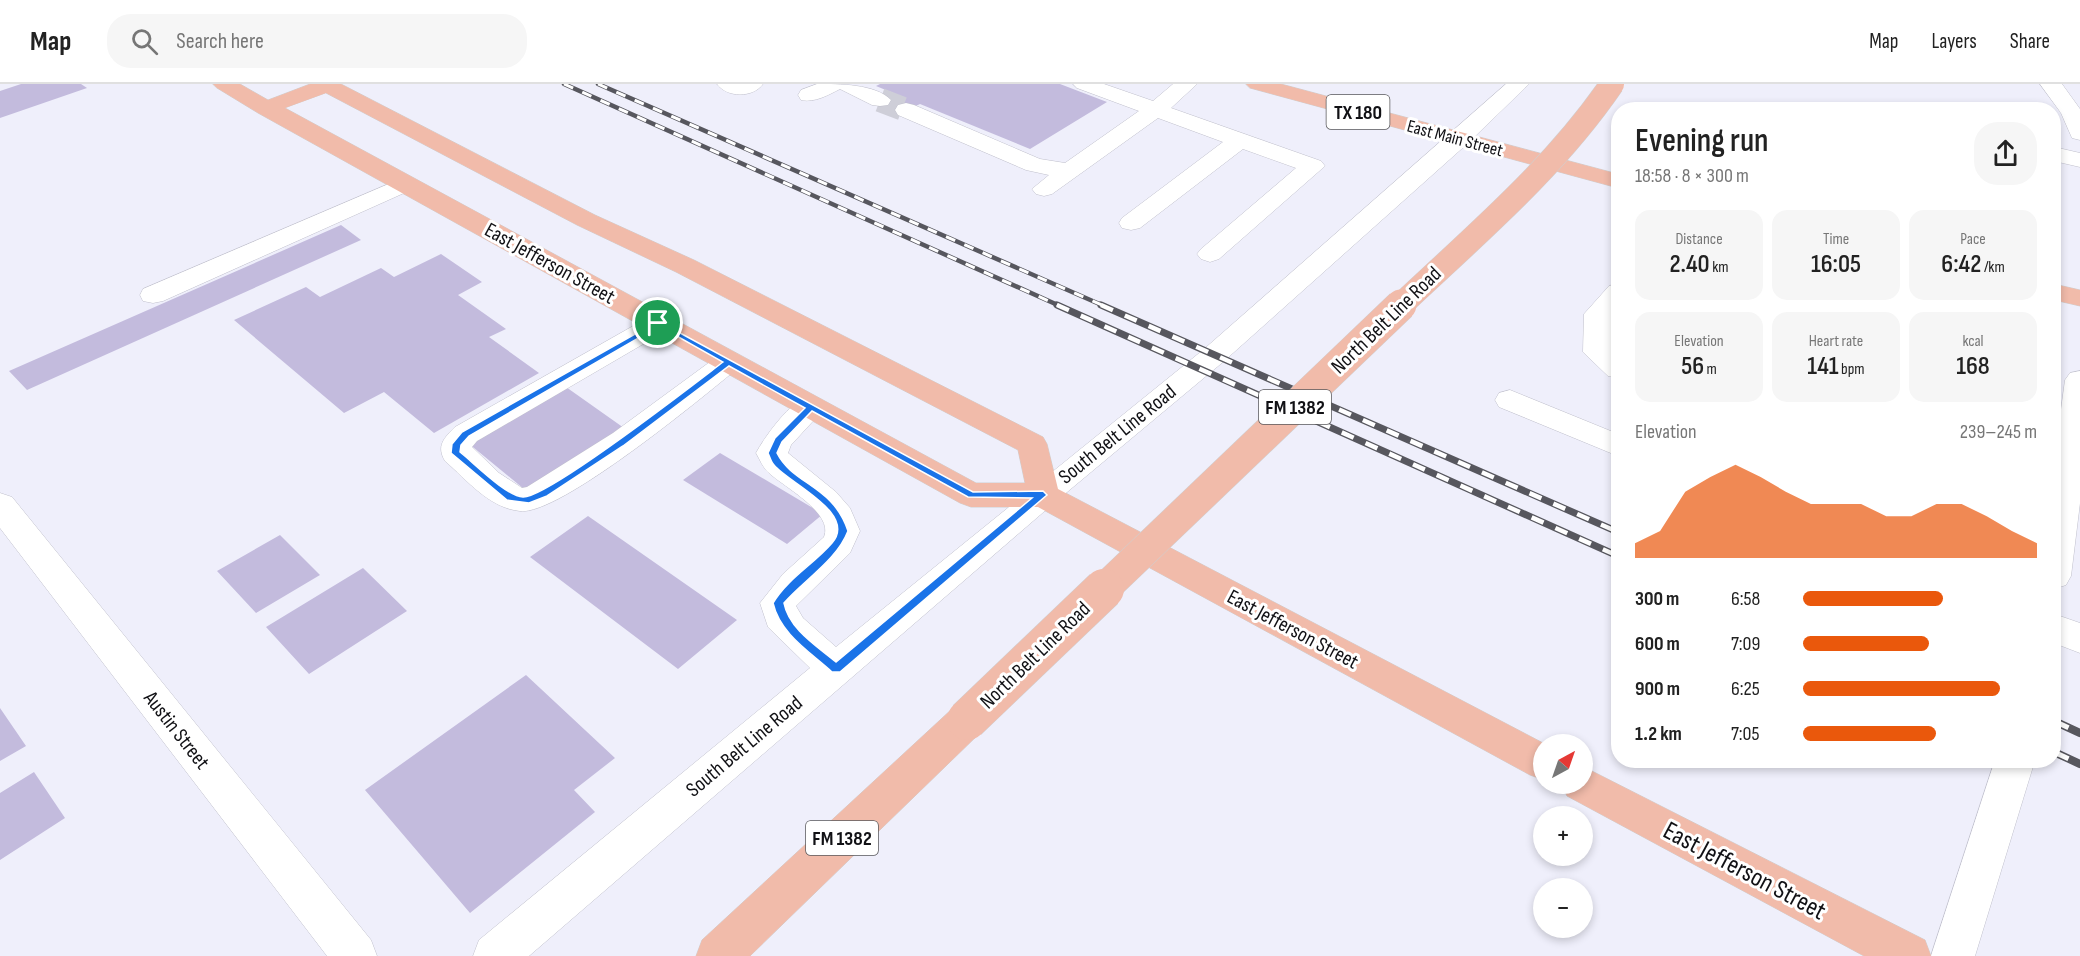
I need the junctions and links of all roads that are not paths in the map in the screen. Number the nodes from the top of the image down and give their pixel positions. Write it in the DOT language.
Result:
graph roads {
  1 [pos="224,84"];
  2 [pos="326,84"];
  3 [pos="835,84"];
  4 [pos="846,84"];
  5 [pos="1084,84"];
  6 [pos="1186,84"];
  7 [pos="1257,84"];
  8 [pos="1518,84"];
  9 [pos="1612,84"];
  10 [pos="2051,84"];
  11 [pos="809,95"];
  12 [pos="880,100"];
  13 [pos="266,108"];
  14 [pos="1158,108"];
  15 [pos="906,110"];
  16 [pos="2080,133"];
  17 [pos="1241,139"];
  18 [pos="1459,140"];
  19 [pos="2061,156"];
  20 [pos="2080,160"];
  21 [pos="1068,171"];
  22 [pos="1611,179"];
  23 [pos="405,184"];
  24 [pos="1044,189"];
  25 [pos="1131,223"];
  26 [pos="1210,254"];
  27 [pos="2061,294"];
  28 [pos="153,295"];
  29 [pos="2080,298"];
  30 [pos="1611,300"];
  31 [pos="658,323"];
  32 [pos="728,362"];
  33 [pos="1611,363"];
  34 [pos="2080,380"];
  35 [pos="1510,400"];
  36 [pos="811,407"];
  37 [pos="1611,443"];
  38 [pos="1043,495"];
  39 [pos="0,505"];
  40 [pos="2063,527"];
  41 [pos="2061,631"];
  42 [pos="2080,638"];
  43 [pos="836,669"];
  44 [pos="1533,757"];
  45 [pos="2012,768"];
  46 [pos="1593,789"];
  47 [pos="355,956"];
  48 [pos="495,956"];
  49 [pos="718,956"];
  50 [pos="1909,956"];
  51 [pos="1953,956"];
  1 -- 13 [label="main road, East Jefferson Street"];
  2 -- 13 [label="main road"];
  2 -- 38 [label="main road"];
  3 -- 11 [label="street"];
  4 -- 12 [label="street"];
  5 -- 14 [label="street"];
  6 -- 14 [label="street"];
  7 -- 18 [label="main road, East Main Street / TX 180"];
  8 -- 18 [label="street"];
  9 -- 49 [label="main road, North Belt Line Road / FM 1382, bridge"];
  10 -- 16 [label="street"];
  13 -- 23 [label="main road, East Jefferson Street"];
  14 -- 17 [label="street"];
  14 -- 21 [label="street"];
  15 -- 21 [label="street"];
  17 -- 25 [label="street"];
  17 -- 26 [label="street"];
  18 -- 22 [label="main road, East Main Street / TX 180"];
  18 -- 38 [label="street, South Belt Line Road"];
  19 -- 20 [label="street"];
  21 -- 24 [label="street"];
  23 -- 28 [label="street"];
  23 -- 31 [label="main road, East Jefferson Street"];
  27 -- 29 [label="main road"];
  30 -- 33 [label="street"];
  31 -- 32 [label="main road, East Jefferson Street"];
  31 -- 32 [label="street"];
  32 -- 36 [label="main road, East Jefferson Street"];
  34 -- 40 [label="street"];
  35 -- 37 [label="street"];
  36 -- 38 [label="main road, East Jefferson Street"];
  36 -- 43 [label="street"];
  38 -- 43 [label="street, South Belt Line Road"];
  38 -- 44 [label="main road, East Jefferson Street"];
  39 -- 47 [label="street, Austin Street"];
  41 -- 42 [label="street"];
  43 -- 48 [label="street, South Belt Line Road"];
  45 -- 51 [label="street"];
  46 -- 50 [label="main road, East Jefferson Street"];
}
